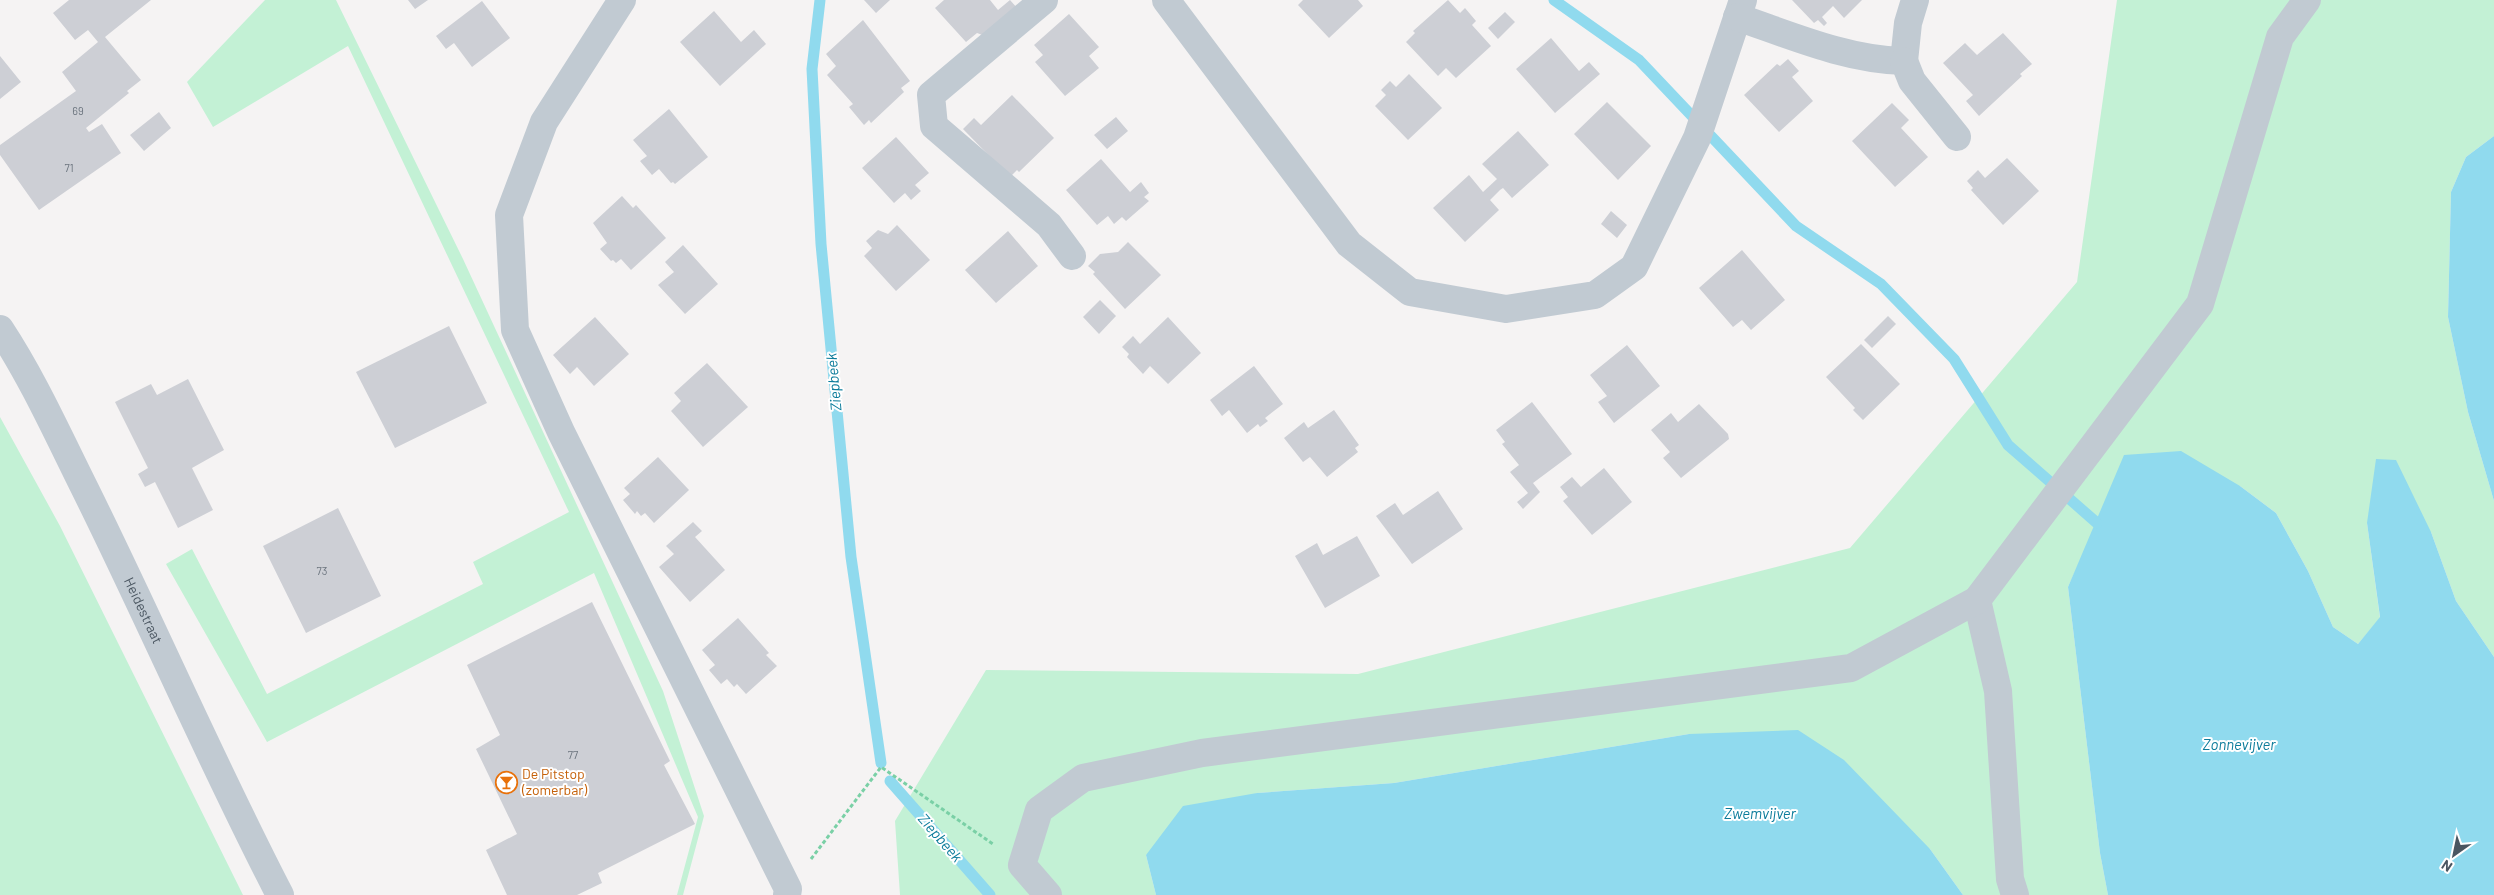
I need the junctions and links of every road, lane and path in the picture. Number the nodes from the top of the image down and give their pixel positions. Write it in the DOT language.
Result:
graph roads {
  1 [pos="622,0"];
  2 [pos="1044,0"];
  3 [pos="1166,0"];
  4 [pos="1915,0"];
  5 [pos="2308,0"];
  6 [pos="1740,8"];
  7 [pos="1904,61"];
  8 [pos="1957,137"];
  9 [pos="1072,256"];
  10 [pos="0,329"];
  11 [pos="1977,600"];
  12 [pos="1022,864"];
  13 [pos="787,892"];
  14 [pos="280,895"];
  15 [pos="1048,895"];
  16 [pos="2015,895"];
  1 -- 13 [label="street"];
  2 -- 9 [label="street"];
  3 -- 6 [label="street"];
  4 -- 7 [label="street"];
  5 -- 11 [label="street"];
  6 -- 7 [label="street"];
  7 -- 8 [label="street"];
  10 -- 14 [label="street, Heidestraat"];
  11 -- 12 [label="street"];
  11 -- 16 [label="street"];
  12 -- 13 [label="path"];
  12 -- 15 [label="street"];
}
